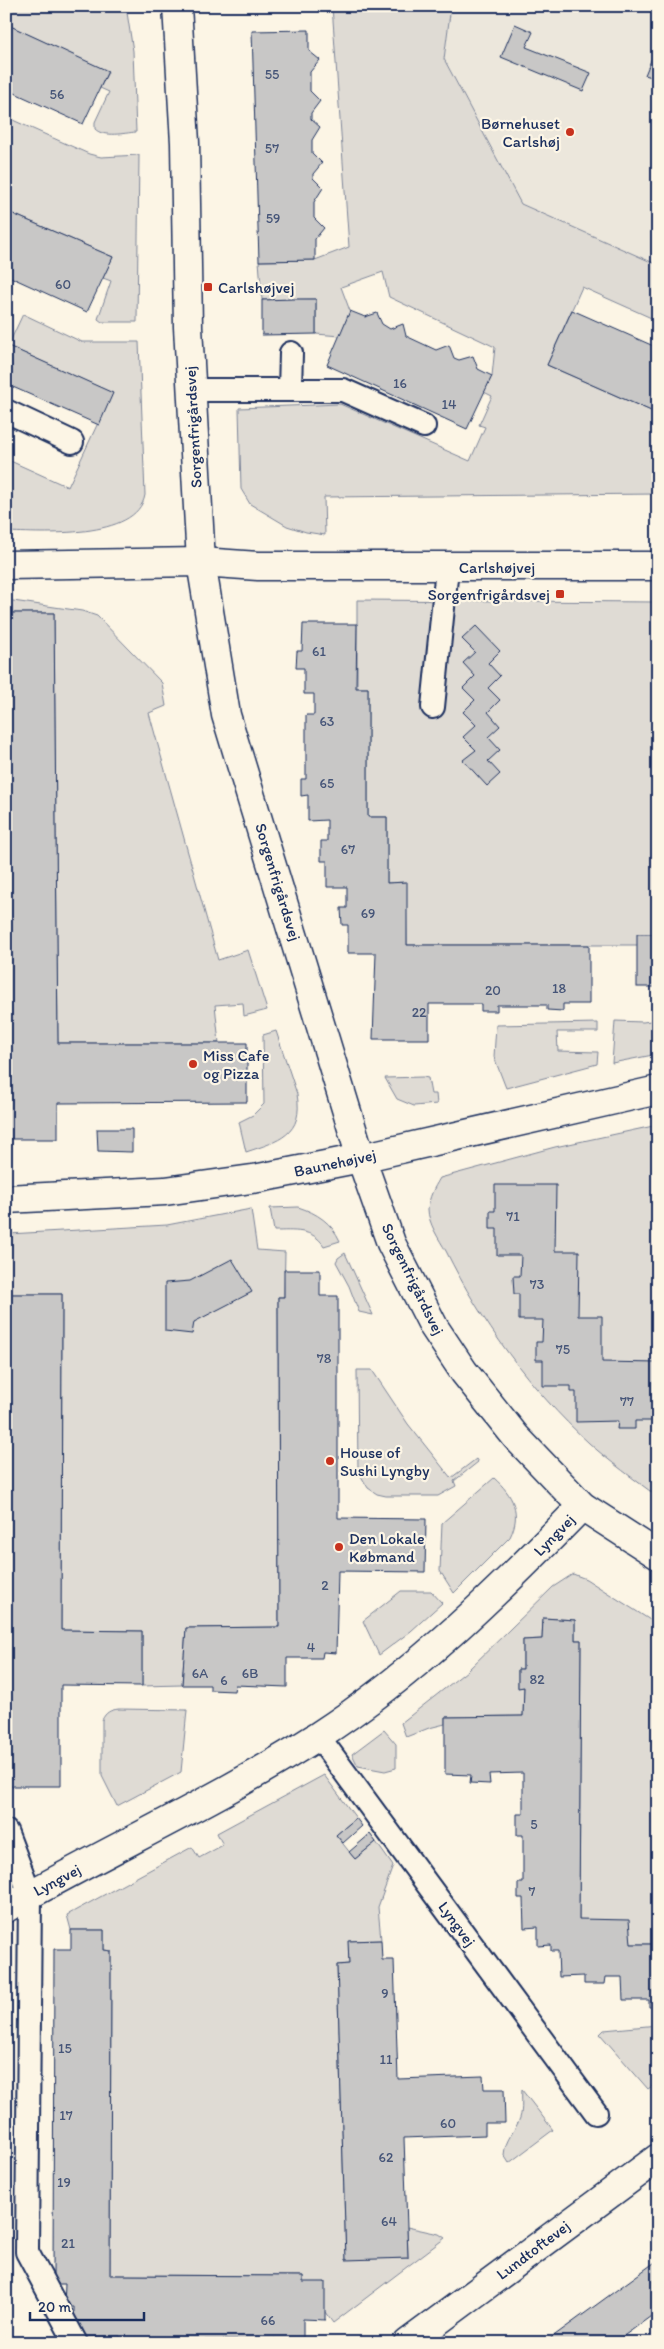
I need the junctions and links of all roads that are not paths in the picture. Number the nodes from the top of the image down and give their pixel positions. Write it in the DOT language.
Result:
graph roads {
  1 [pos="177,6"];
  2 [pos="291,353"];
  3 [pos="191,390"];
  4 [pos="290,390"];
  5 [pos="6,410"];
  6 [pos="424,426"];
  7 [pos="72,442"];
  8 [pos="201,562"];
  9 [pos="6,565"];
  10 [pos="658,566"];
  11 [pos="447,568"];
  12 [pos="433,707"];
  13 [pos="658,1090"];
  14 [pos="361,1158"];
  15 [pos="6,1199"];
  16 [pos="582,1506"];
  17 [pos="658,1555"];
  18 [pos="318,1736"];
  19 [pos="6,1831"];
  20 [pos="30,1894"];
  21 [pos="6,1908"];
  22 [pos="596,2113"];
  23 [pos="658,2158"];
  24 [pos="76,2343"];
  25 [pos="408,2343"];
  1 -- 3 [label="street, Sorgenfrigårdsvej"];
  2 -- 4 [label="lane"];
  3 -- 4 [label="lane"];
  3 -- 8 [label="street, Sorgenfrigårdsvej"];
  4 -- 6 [label="lane"];
  5 -- 7 [label="lane"];
  8 -- 9 [label="street, Carlshøjvej"];
  8 -- 11 [label="street, Carlshøjvej"];
  8 -- 14 [label="street, Sorgenfrigårdsvej"];
  10 -- 11 [label="street, Carlshøjvej"];
  11 -- 12 [label="lane"];
  13 -- 14 [label="street, Baunehøjvej"];
  14 -- 15 [label="street, Baunehøjvej"];
  14 -- 16 [label="street, Sorgenfrigårdsvej"];
  16 -- 17 [label="street, Sorgenfrigårdsvej"];
  16 -- 18 [label="street, Lyngvej"];
  18 -- 20 [label="street, Lyngvej"];
  18 -- 22 [label="lane, Lyngvej"];
  19 -- 20 [label="lane"];
  20 -- 21 [label="street, Lyngvej"];
  20 -- 24 [label="lane"];
  23 -- 25 [label="street, Lundtoftevej"];
}
